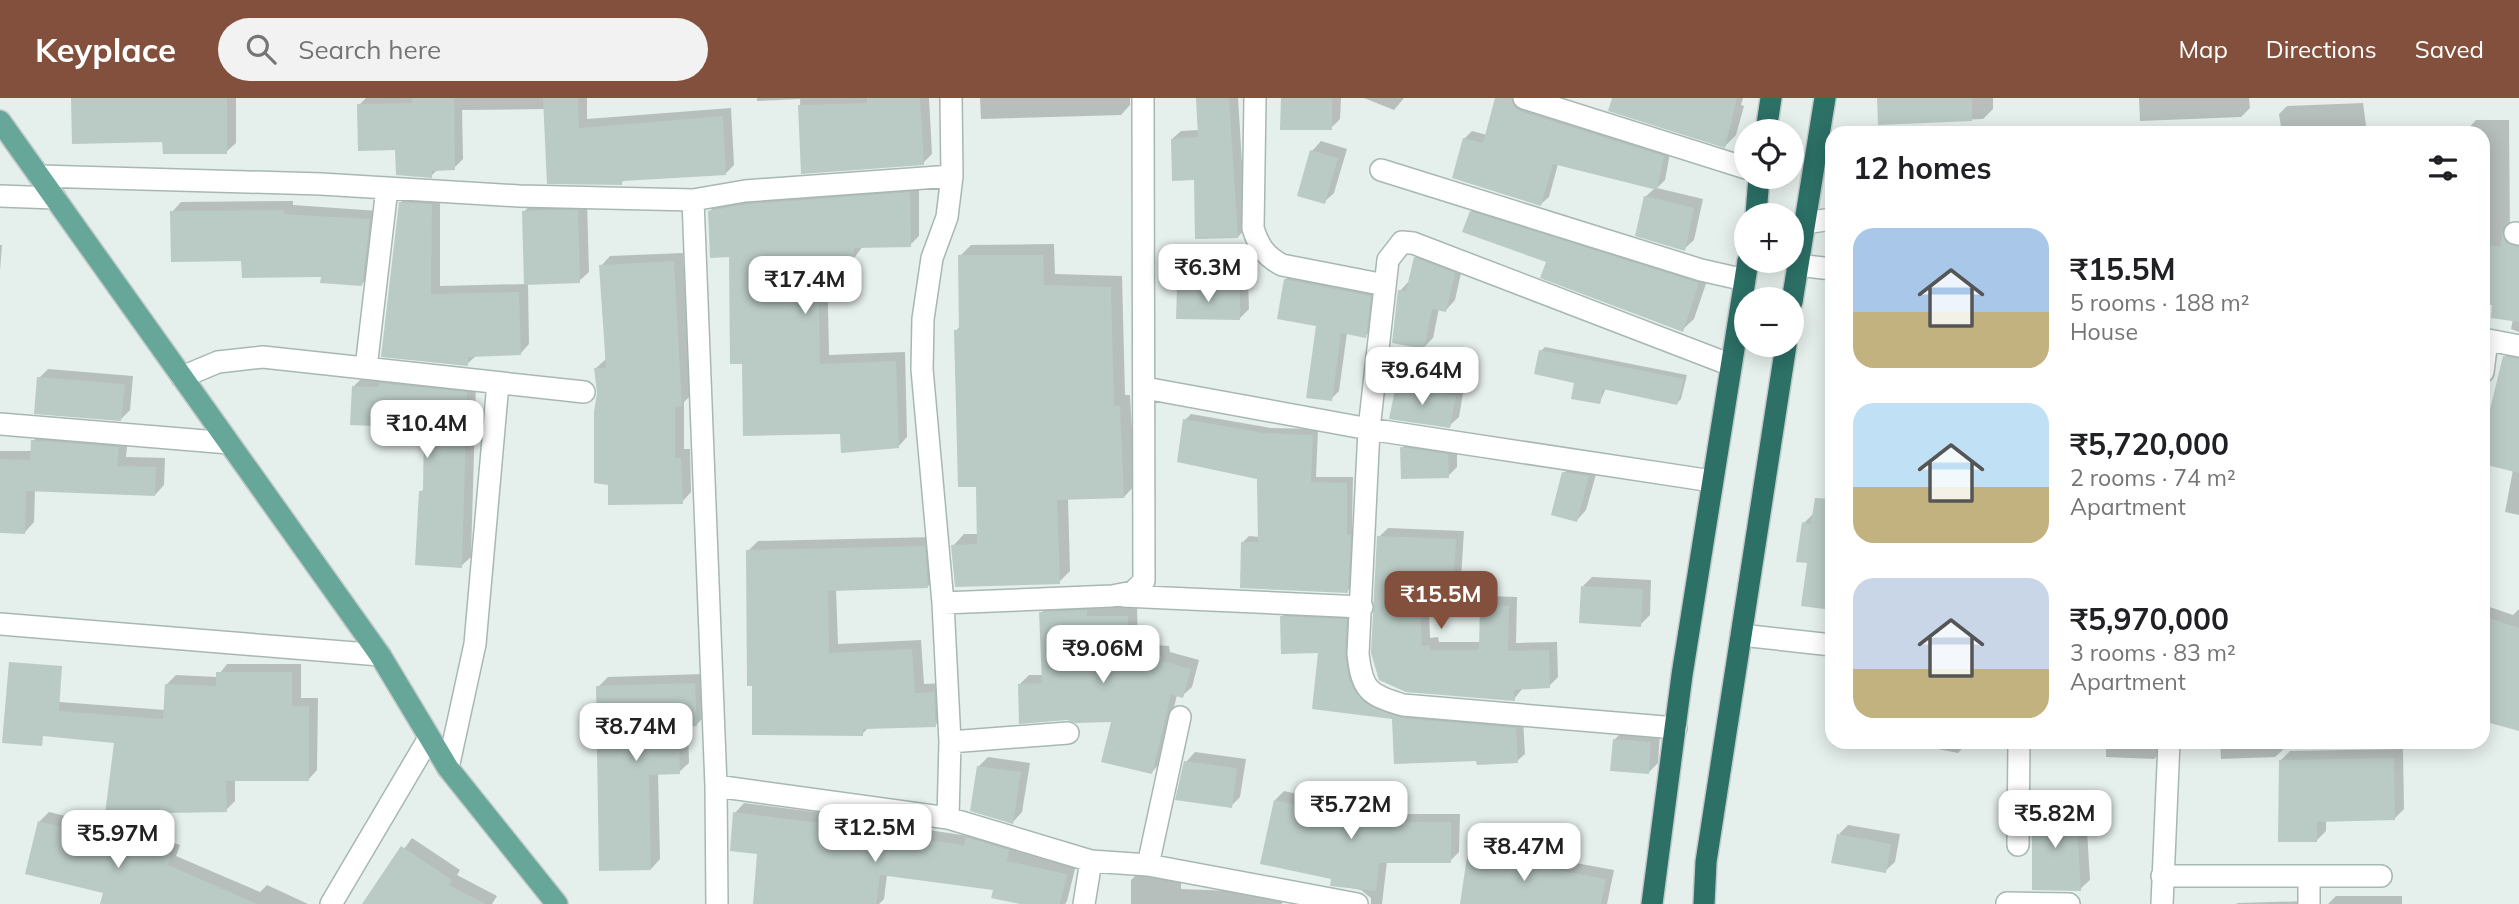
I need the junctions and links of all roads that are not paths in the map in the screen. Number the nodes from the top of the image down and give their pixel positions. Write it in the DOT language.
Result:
graph roads {
  1 [pos="951,98"];
  2 [pos="1143,98"];
  3 [pos="1255,98"];
  4 [pos="1524,98"];
  5 [pos="1771,98"];
  6 [pos="1825,98"];
  7 [pos="1768,119"];
  8 [pos="0,121"];
  9 [pos="1734,164"];
  10 [pos="1381,170"];
  11 [pos="40,176"];
  12 [pos="952,176"];
  13 [pos="387,188"];
  14 [pos="0,196"];
  15 [pos="55,198"];
  16 [pos="693,200"];
  17 [pos="1825,220"];
  18 [pos="1805,223"];
  19 [pos="1804,228"];
  20 [pos="1804,266"];
  21 [pos="1734,268"];
  22 [pos="1825,268"];
  23 [pos="1746,273"];
  24 [pos="1385,285"];
  25 [pos="2490,341"];
  26 [pos="2519,346"];
  27 [pos="1784,357"];
  28 [pos="1731,365"];
  29 [pos="366,369"];
  30 [pos="182,377"];
  31 [pos="498,383"];
  32 [pos="1145,388"];
  33 [pos="584,393"];
  34 [pos="0,424"];
  35 [pos="1369,429"];
  36 [pos="229,443"];
  37 [pos="1712,481"];
  38 [pos="1112,596"];
  39 [pos="943,603"];
  40 [pos="1362,607"];
  41 [pos="0,625"];
  42 [pos="1741,635"];
  43 [pos="1825,644"];
  44 [pos="380,655"];
  45 [pos="1181,717"];
  46 [pos="1676,728"];
  47 [pos="1068,733"];
  48 [pos="429,738"];
  49 [pos="950,742"];
  50 [pos="2019,749"];
  51 [pos="2169,749"];
  52 [pos="448,768"];
  53 [pos="716,786"];
  54 [pos="948,818"];
  55 [pos="2018,845"];
  56 [pos="1091,861"];
  57 [pos="1148,865"];
  58 [pos="2162,876"];
  59 [pos="2309,876"];
  60 [pos="2381,876"];
  61 [pos="553,902"];
  62 [pos="2007,903"];
  63 [pos="331,904"];
  64 [pos="717,904"];
  65 [pos="1084,904"];
  66 [pos="1357,904"];
  67 [pos="1652,904"];
  68 [pos="1704,904"];
  69 [pos="2069,904"];
  70 [pos="2162,904"];
  71 [pos="2309,904"];
  1 -- 12 [label="street"];
  2 -- 32 [label="street"];
  3 -- 24 [label="street"];
  4 -- 9 [label="street"];
  5 -- 7 [label="highway"];
  6 -- 18 [label="highway"];
  8 -- 11 [label="main road"];
  10 -- 21 [label="street"];
  11 -- 13 [label="street"];
  11 -- 15 [label="main road"];
  12 -- 16 [label="street"];
  12 -- 39 [label="street"];
  13 -- 16 [label="street"];
  13 -- 29 [label="street"];
  14 -- 15 [label="street"];
  15 -- 30 [label="main road"];
  16 -- 53 [label="street"];
  17 -- 18 [label="street"];
  18 -- 19 [label="highway"];
  20 -- 22 [label="street"];
  23 -- 28 [label="highway"];
  24 -- 28 [label="street"];
  24 -- 35 [label="street"];
  25 -- 26 [label="street"];
  27 -- 42 [label="highway"];
  28 -- 37 [label="highway"];
  29 -- 30 [label="street"];
  29 -- 31 [label="street"];
  30 -- 36 [label="main road"];
  31 -- 33 [label="street"];
  31 -- 52 [label="street"];
  32 -- 35 [label="street"];
  32 -- 38 [label="street"];
  34 -- 36 [label="street"];
  35 -- 37 [label="street"];
  35 -- 40 [label="street"];
  36 -- 44 [label="main road"];
  37 -- 46 [label="highway"];
  38 -- 39 [label="street"];
  38 -- 40 [label="street"];
  39 -- 49 [label="street"];
  40 -- 46 [label="street"];
  41 -- 44 [label="street"];
  42 -- 43 [label="street"];
  42 -- 68 [label="highway"];
  44 -- 48 [label="main road"];
  45 -- 57 [label="street"];
  46 -- 67 [label="highway"];
  47 -- 49 [label="street"];
  48 -- 52 [label="main road"];
  48 -- 63 [label="street"];
  49 -- 54 [label="street"];
  50 -- 55 [label="street"];
  51 -- 58 [label="street"];
  52 -- 61 [label="main road"];
  53 -- 54 [label="street"];
  53 -- 64 [label="street"];
  54 -- 56 [label="street"];
  56 -- 57 [label="street"];
  56 -- 65 [label="street"];
  57 -- 66 [label="street"];
  58 -- 59 [label="street"];
  58 -- 70 [label="street"];
  59 -- 60 [label="street"];
  59 -- 71 [label="street"];
  62 -- 69 [label="street"];
}
